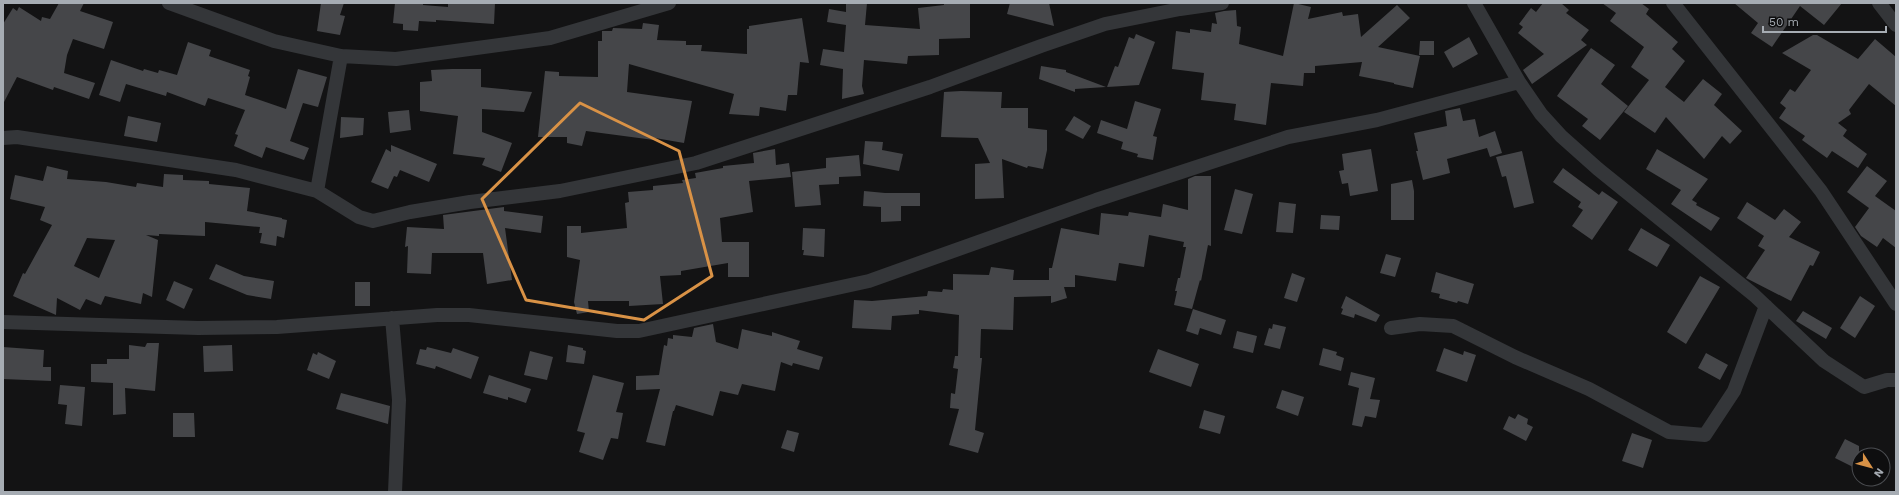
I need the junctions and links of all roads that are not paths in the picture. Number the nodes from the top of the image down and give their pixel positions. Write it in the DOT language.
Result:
graph roads {
  1 [pos="169,3"];
  2 [pos="669,3"];
  3 [pos="1222,3"];
  4 [pos="1474,3"];
  5 [pos="1674,3"];
  6 [pos="1879,3"];
  7 [pos="1896,25"];
  8 [pos="341,56"];
  9 [pos="1519,82"];
  10 [pos="3,130"];
  11 [pos="10,138"];
  12 [pos="317,191"];
  13 [pos="1896,304"];
  14 [pos="1766,306"];
  15 [pos="392,318"];
  16 [pos="3,322"];
  17 [pos="1391,328"];
  18 [pos="1896,380"];
  19 [pos="395,492"];
  1 -- 8 [label="street"];
  2 -- 8 [label="street"];
  3 -- 12 [label="street"];
  4 -- 9 [label="street"];
  5 -- 13 [label="street"];
  6 -- 7 [label="street"];
  8 -- 12 [label="street"];
  9 -- 14 [label="street"];
  9 -- 15 [label="street"];
  10 -- 11 [label="street"];
  11 -- 12 [label="street"];
  14 -- 17 [label="street"];
  14 -- 18 [label="street"];
  15 -- 16 [label="street"];
  15 -- 19 [label="street"];
}
